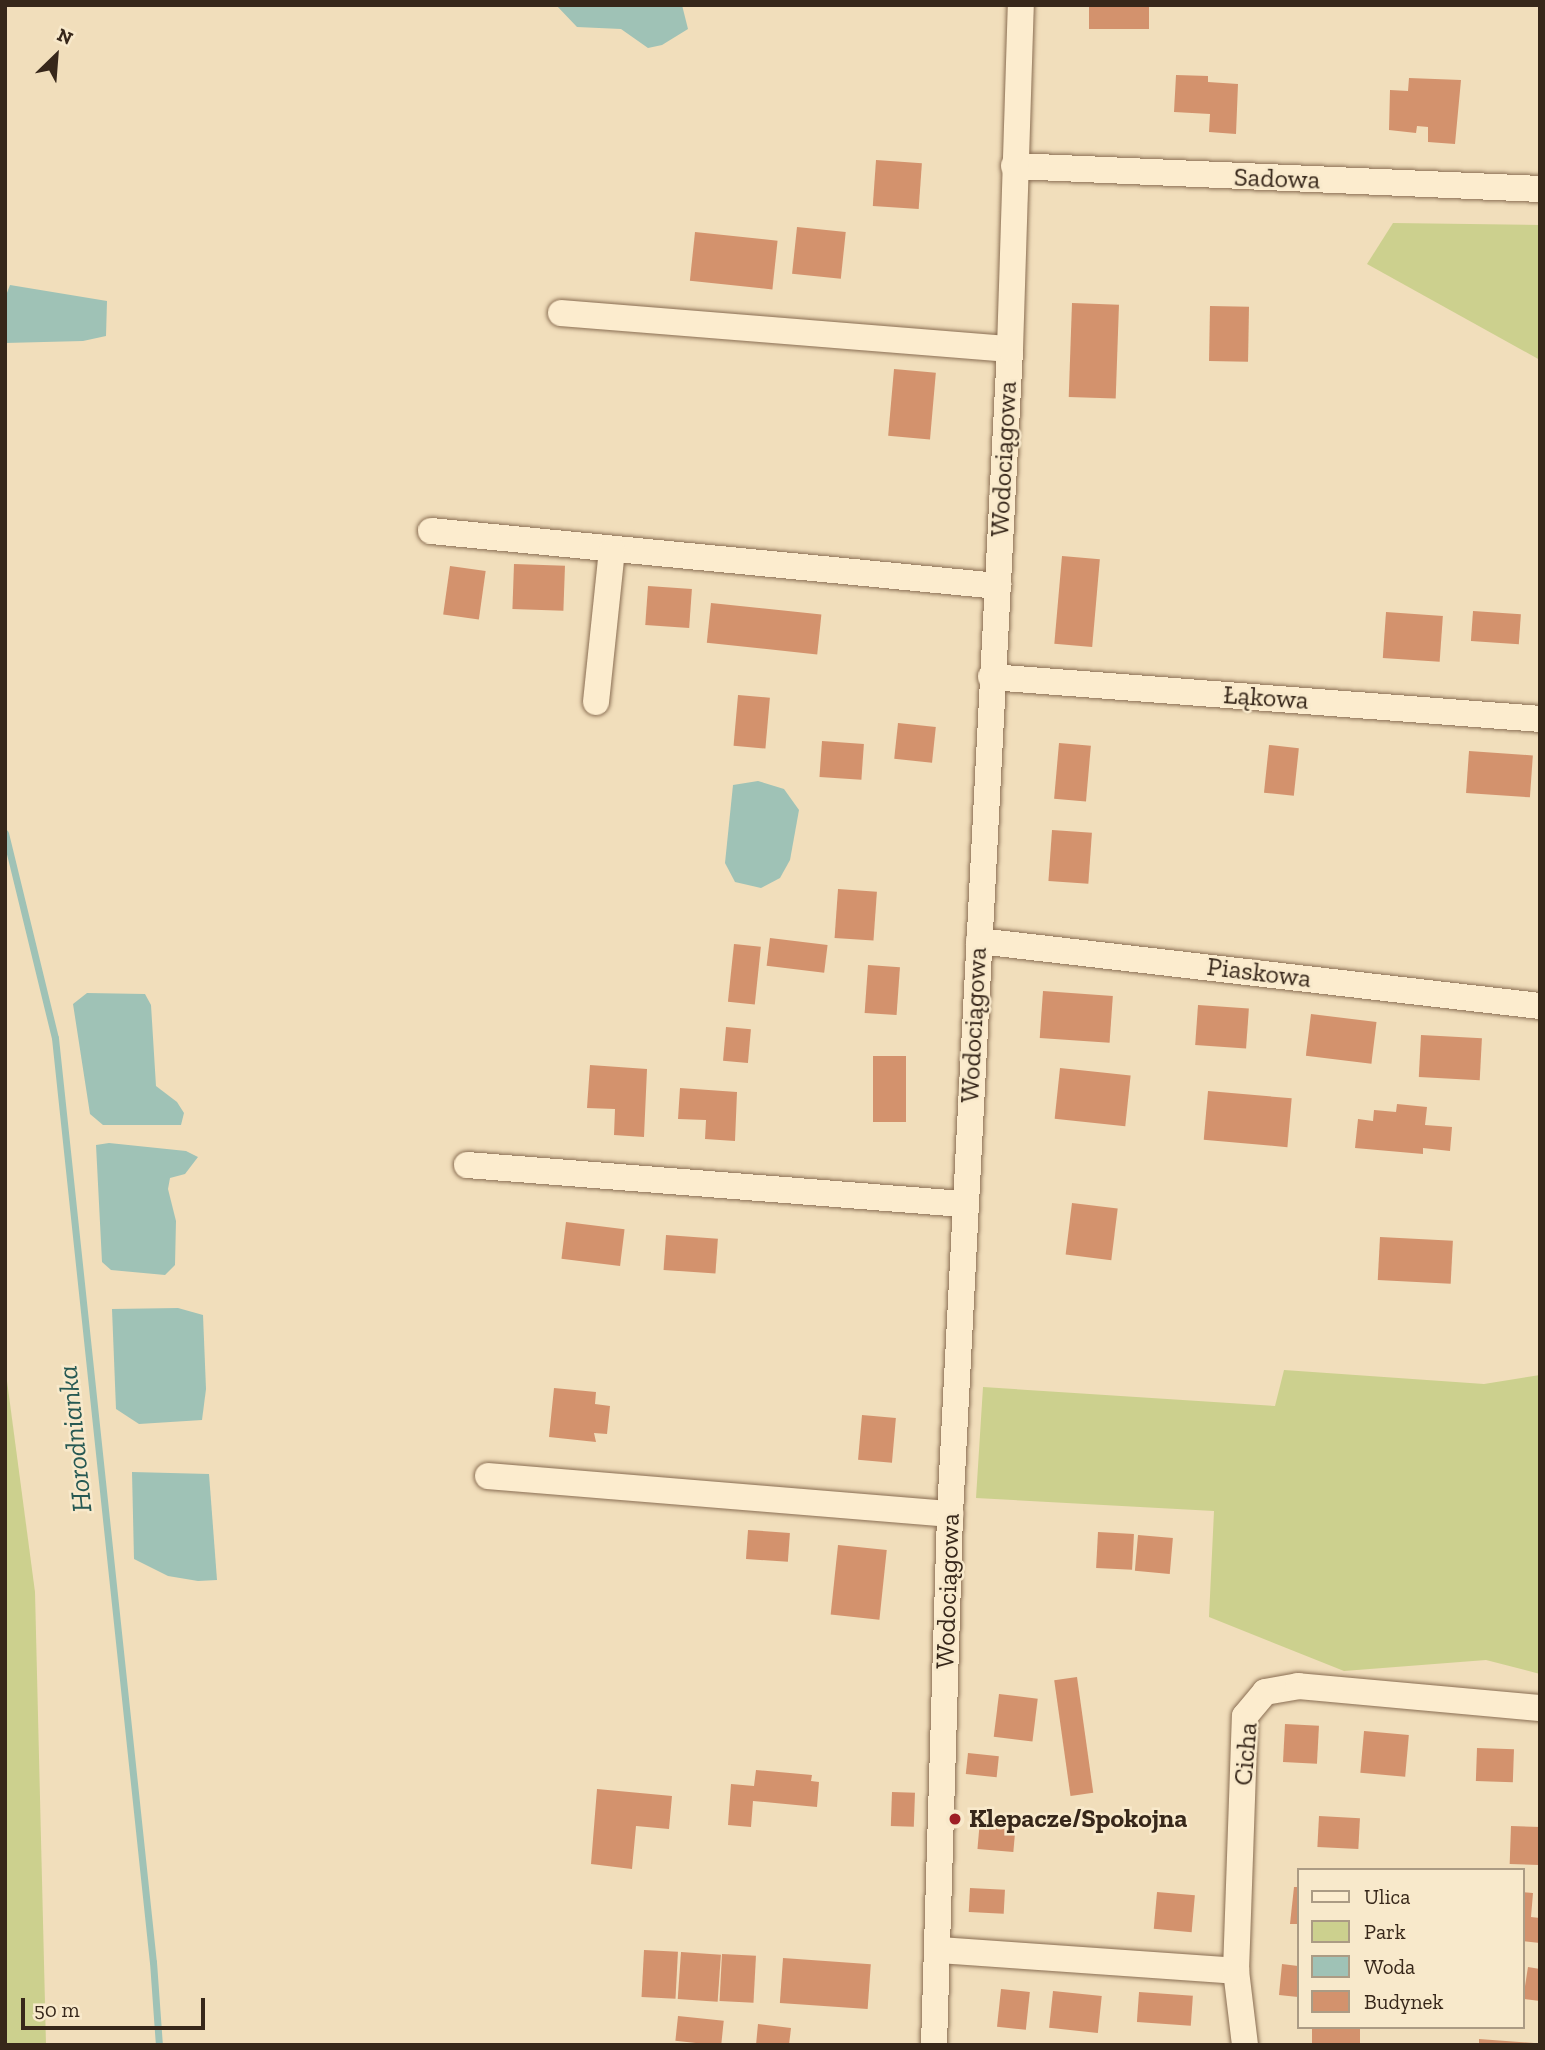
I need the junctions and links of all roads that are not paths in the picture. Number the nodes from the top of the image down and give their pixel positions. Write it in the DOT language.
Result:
graph roads {
  1 [pos="1021,5"];
  2 [pos="1014,166"];
  3 [pos="1540,189"];
  4 [pos="561,313"];
  5 [pos="1010,349"];
  6 [pos="431,531"];
  7 [pos="612,551"];
  8 [pos="998,586"];
  9 [pos="991,677"];
  10 [pos="596,702"];
  11 [pos="1540,719"];
  12 [pos="979,941"];
  13 [pos="1540,1006"];
  14 [pos="467,1165"];
  15 [pos="964,1204"];
  16 [pos="488,1476"];
  17 [pos="950,1514"];
  18 [pos="1540,1708"];
  19 [pos="938,1950"];
  20 [pos="1236,1971"];
  21 [pos="934,2045"];
  22 [pos="1245,2045"];
  1 -- 2 [label="street, Wodociągowa"];
  2 -- 3 [label="street, Sadowa"];
  2 -- 5 [label="street, Wodociągowa"];
  4 -- 5 [label="street"];
  5 -- 8 [label="street, Wodociągowa"];
  6 -- 7 [label="street"];
  7 -- 8 [label="street"];
  7 -- 10 [label="street"];
  8 -- 9 [label="street, Wodociągowa"];
  9 -- 11 [label="street, Łąkowa"];
  9 -- 12 [label="street, Wodociągowa"];
  12 -- 13 [label="street, Piaskowa"];
  12 -- 15 [label="street, Wodociągowa"];
  14 -- 15 [label="street"];
  15 -- 17 [label="street, Wodociągowa"];
  16 -- 17 [label="street"];
  17 -- 19 [label="street, Wodociągowa"];
  18 -- 20 [label="street, Cicha"];
  19 -- 20 [label="street"];
  19 -- 21 [label="street, Wodociągowa"];
  20 -- 22 [label="street, Cicha"];
}
